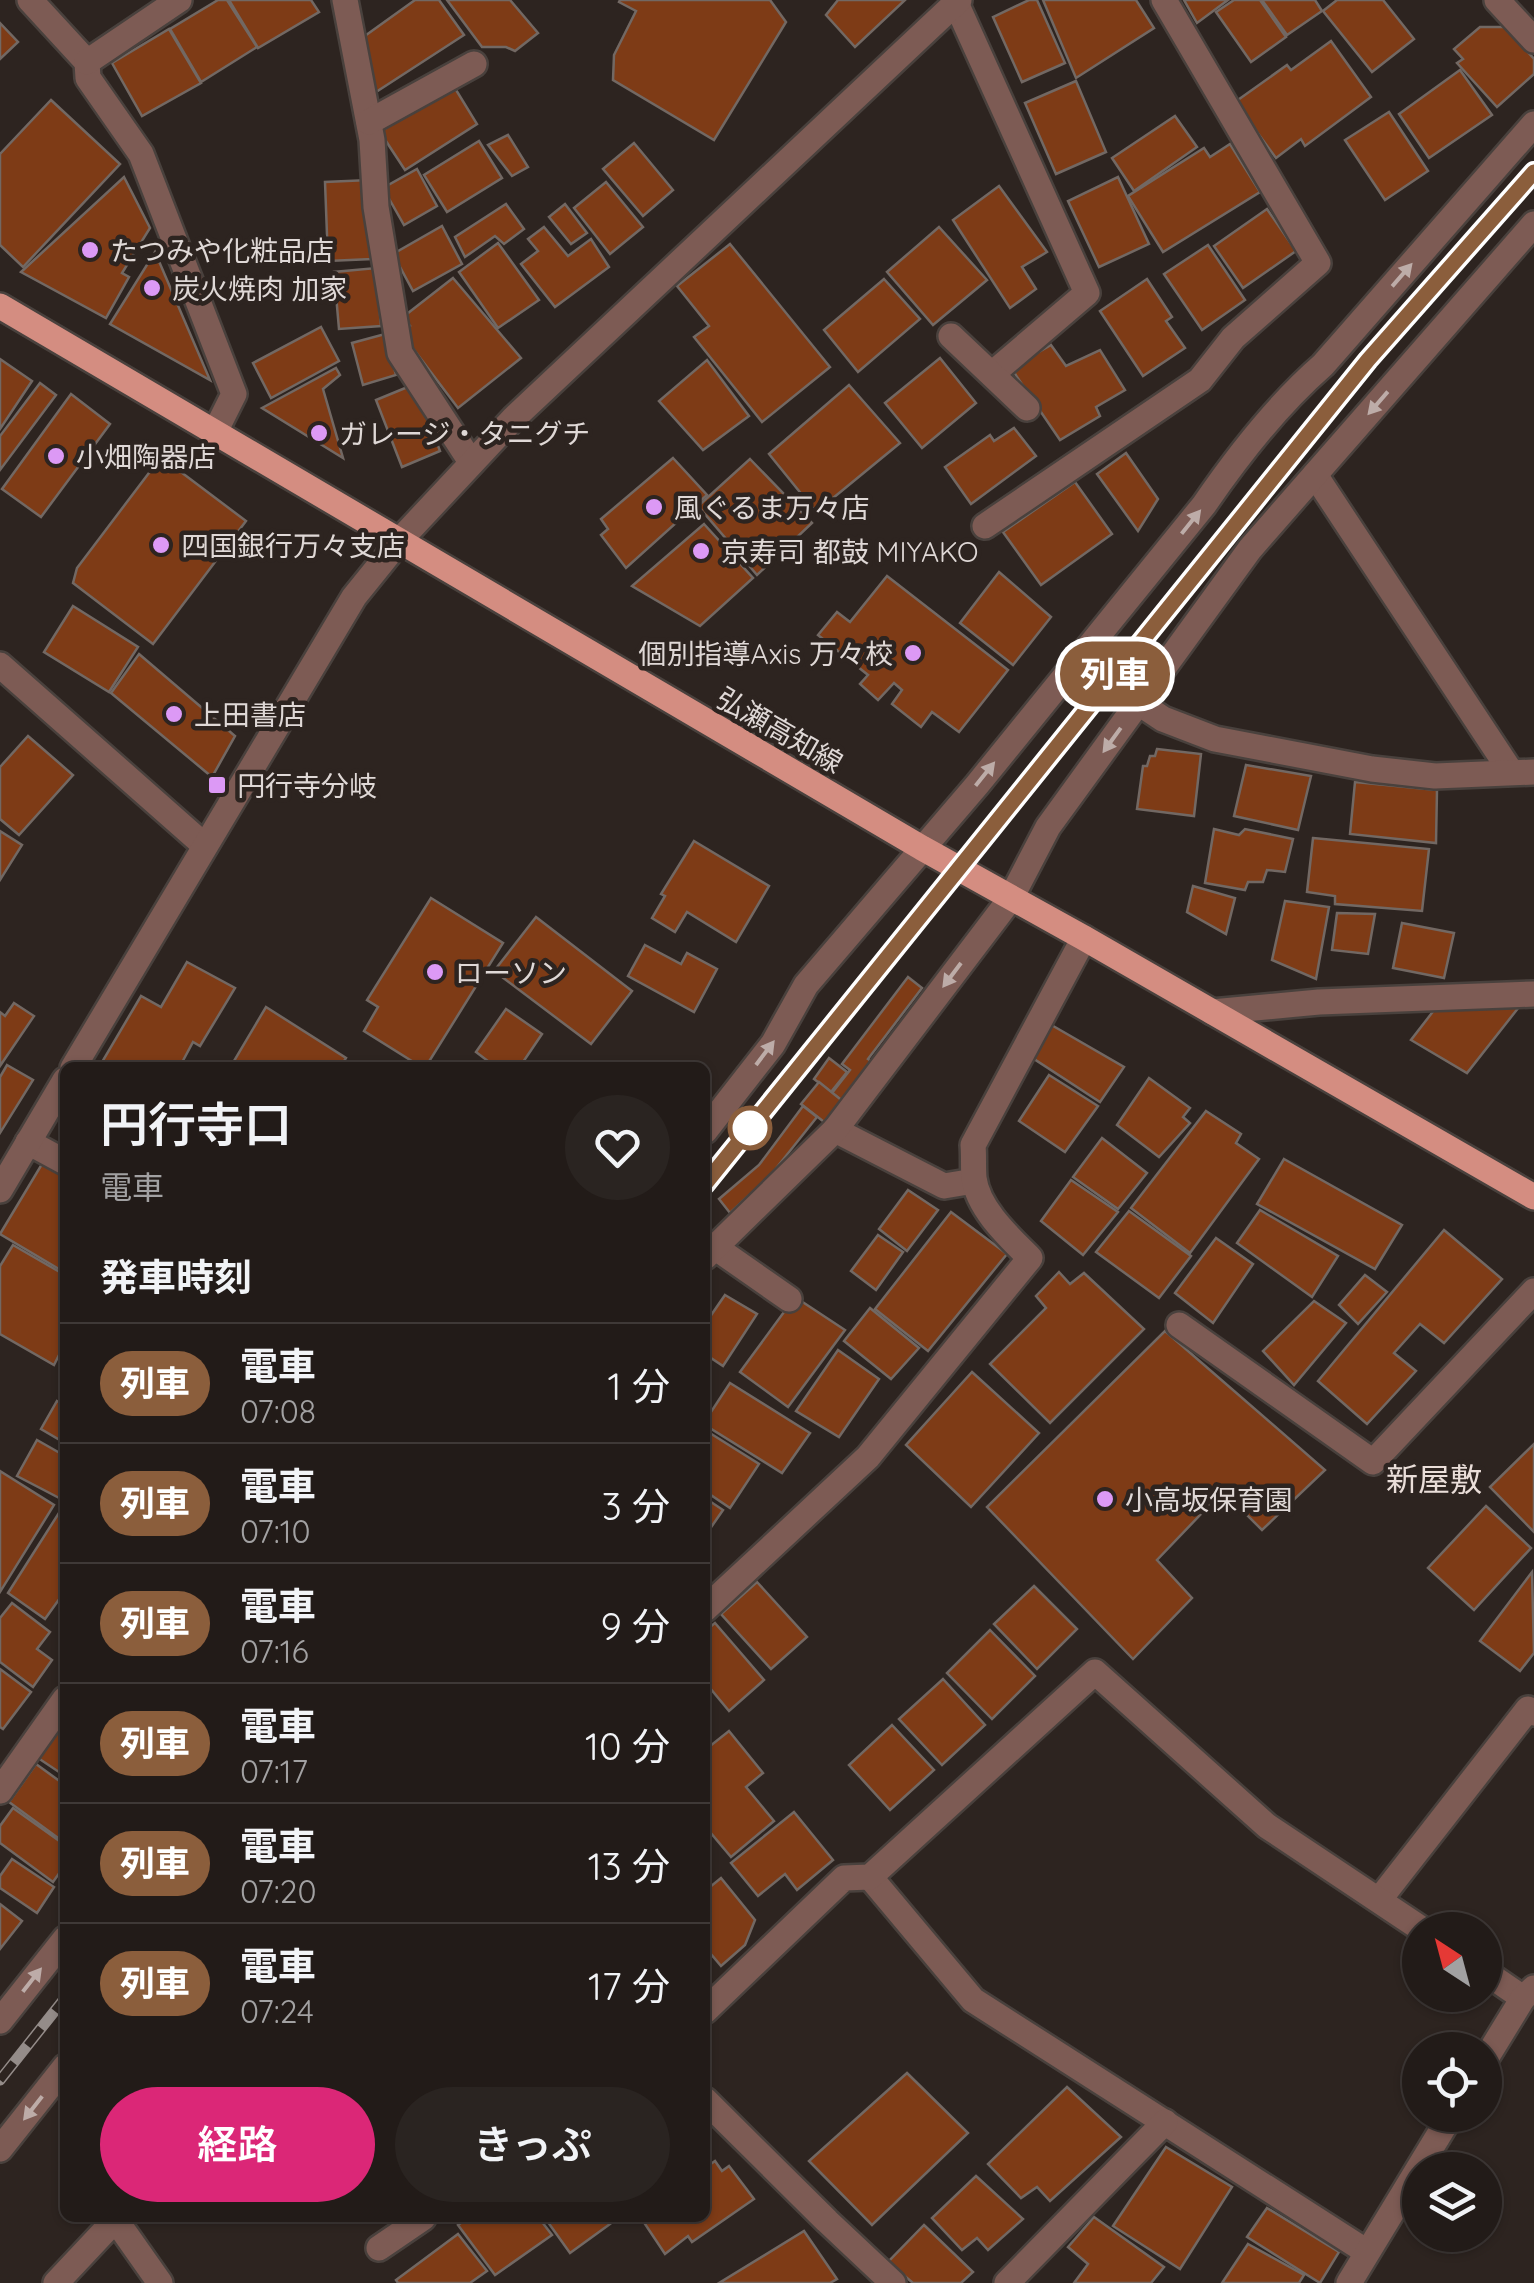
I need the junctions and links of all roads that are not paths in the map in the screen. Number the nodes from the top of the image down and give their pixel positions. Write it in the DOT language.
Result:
graph roads {
  1 [pos="30,0"];
  2 [pos="179,0"];
  3 [pos="345,0"];
  4 [pos="1164,0"];
  5 [pos="1497,0"];
  6 [pos="958,2"];
  7 [pos="1534,40"];
  8 [pos="86,62"];
  9 [pos="474,64"];
  10 [pos="368,122"];
  11 [pos="1534,124"];
  12 [pos="1534,224"];
  13 [pos="0,306"];
  14 [pos="951,336"];
  15 [pos="992,374"];
  16 [pos="1027,408"];
  17 [pos="215,432"];
  18 [pos="472,462"];
  19 [pos="1315,474"];
  20 [pos="985,526"];
  21 [pos="400,540"];
  22 [pos="0,665"];
  23 [pos="1139,702"];
  24 [pos="1523,772"];
  25 [pos="205,846"];
  26 [pos="922,848"];
  27 [pos="1012,898"];
  28 [pos="1084,938"];
  29 [pos="1534,994"];
  30 [pos="1212,1012"];
  31 [pos="76,1062"];
  32 [pos="60,1088"];
  33 [pos="710,1124"];
  34 [pos="835,1130"];
  35 [pos="28,1142"];
  36 [pos="60,1159"];
  37 [pos="974,1181"];
  38 [pos="0,1190"];
  39 [pos="1534,1197"];
  40 [pos="710,1252"];
  41 [pos="1534,1291"];
  42 [pos="789,1299"];
  43 [pos="1178,1325"];
  44 [pos="710,1603"];
  45 [pos="60,1707"];
  46 [pos="1534,1713"];
  47 [pos="0,1791"];
  48 [pos="870,1877"];
  49 [pos="1379,1900"];
  50 [pos="1402,1916"];
  51 [pos="60,1945"];
  52 [pos="1502,1980"];
  53 [pos="1529,1993"];
  54 [pos="710,2006"];
  55 [pos="0,2021"];
  56 [pos="1502,2034"];
  57 [pos="60,2073"];
  58 [pos="710,2105"];
  59 [pos="1165,2122"];
  60 [pos="1441,2132"];
  61 [pos="0,2148"];
  62 [pos="112,2222"];
  63 [pos="119,2222"];
  64 [pos="418,2222"];
  65 [pos="380,2248"];
  66 [pos="1368,2252"];
  67 [pos="56,2283"];
  68 [pos="160,2283"];
  69 [pos="893,2283"];
  70 [pos="1007,2283"];
  71 [pos="1349,2283"];
  1 -- 8 [label="street"];
  2 -- 8 [label="street"];
  3 -- 10 [label="street"];
  4 -- 20 [label="street"];
  5 -- 7 [label="street"];
  6 -- 15 [label="street"];
  6 -- 18 [label="street"];
  8 -- 17 [label="street"];
  9 -- 10 [label="street"];
  10 -- 18 [label="street"];
  26 -- 11 [label="street, one-way"];
  12 -- 19 [label="street, one-way"];
  13 -- 17 [label="main road, 弘瀬高知線"];
  14 -- 15 [label="street"];
  15 -- 16 [label="street"];
  17 -- 21 [label="main road, 弘瀬高知線"];
  18 -- 21 [label="street"];
  19 -- 23 [label="street"];
  19 -- 24 [label="street"];
  21 -- 25 [label="street"];
  21 -- 26 [label="main road, 弘瀬高知線"];
  22 -- 25 [label="street"];
  23 -- 24 [label="street"];
  23 -- 27 [label="street, one-way"];
  25 -- 31 [label="street"];
  26 -- 27 [label="main road, 弘瀬高知線"];
  33 -- 26 [label="street, one-way"];
  27 -- 28 [label="main road, 弘瀬高知線"];
  27 -- 34 [label="street, one-way"];
  28 -- 30 [label="main road, 弘瀬高知線"];
  28 -- 37 [label="street"];
  29 -- 30 [label="street"];
  30 -- 39 [label="main road, 弘瀬高知線"];
  32 -- 35 [label="street"];
  34 -- 37 [label="street"];
  34 -- 40 [label="street"];
  35 -- 36 [label="street"];
  35 -- 38 [label="street"];
  37 -- 44 [label="street"];
  40 -- 42 [label="street"];
  41 -- 43 [label="street"];
  45 -- 47 [label="street"];
  46 -- 49 [label="street"];
  48 -- 49 [label="street"];
  48 -- 54 [label="street"];
  48 -- 59 [label="street"];
  49 -- 50 [label="street"];
  55 -- 51 [label="street, one-way"];
  52 -- 53 [label="street"];
  53 -- 56 [label="street"];
  57 -- 61 [label="street, one-way"];
  58 -- 69 [label="street"];
  59 -- 66 [label="street"];
  59 -- 70 [label="street"];
  60 -- 66 [label="street"];
  62 -- 67 [label="street"];
  63 -- 68 [label="street"];
  64 -- 65 [label="street"];
  66 -- 71 [label="street"];
}
